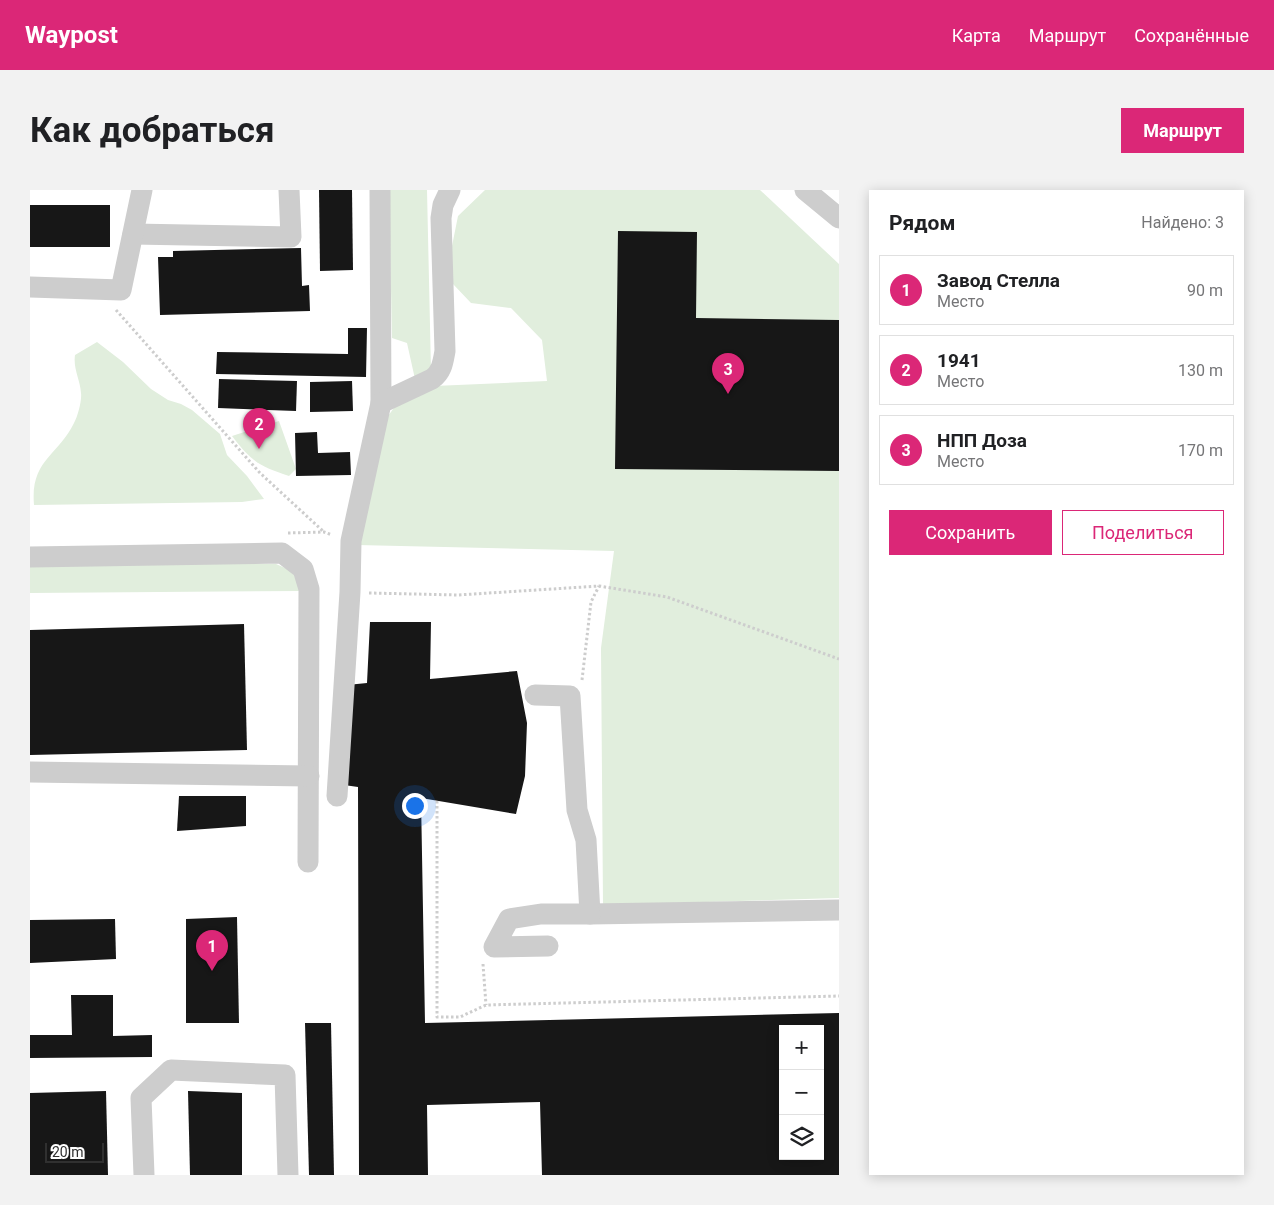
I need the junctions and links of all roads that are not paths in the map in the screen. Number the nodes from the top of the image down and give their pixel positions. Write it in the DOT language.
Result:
graph roads {
  1 [pos="142,190"];
  2 [pos="289,190"];
  3 [pos="380,190"];
  4 [pos="450,190"];
  5 [pos="806,190"];
  6 [pos="839,218"];
  7 [pos="133,234"];
  8 [pos="30,287"];
  9 [pos="381,403"];
  10 [pos="30,557"];
  11 [pos="535,695"];
  12 [pos="30,772"];
  13 [pos="309,776"];
  14 [pos="337,796"];
  15 [pos="308,862"];
  16 [pos="839,910"];
  17 [pos="590,914"];
  18 [pos="548,946"];
  19 [pos="144,1175"];
  20 [pos="288,1175"];
  1 -- 7 [label="street"];
  2 -- 7 [label="street"];
  3 -- 9 [label="street"];
  4 -- 9 [label="street"];
  5 -- 6 [label="street"];
  7 -- 8 [label="street"];
  9 -- 14 [label="street"];
  10 -- 13 [label="street"];
  11 -- 17 [label="street"];
  12 -- 13 [label="street"];
  13 -- 15 [label="street"];
  16 -- 17 [label="street"];
  17 -- 18 [label="street"];
  19 -- 20 [label="street"];
}
